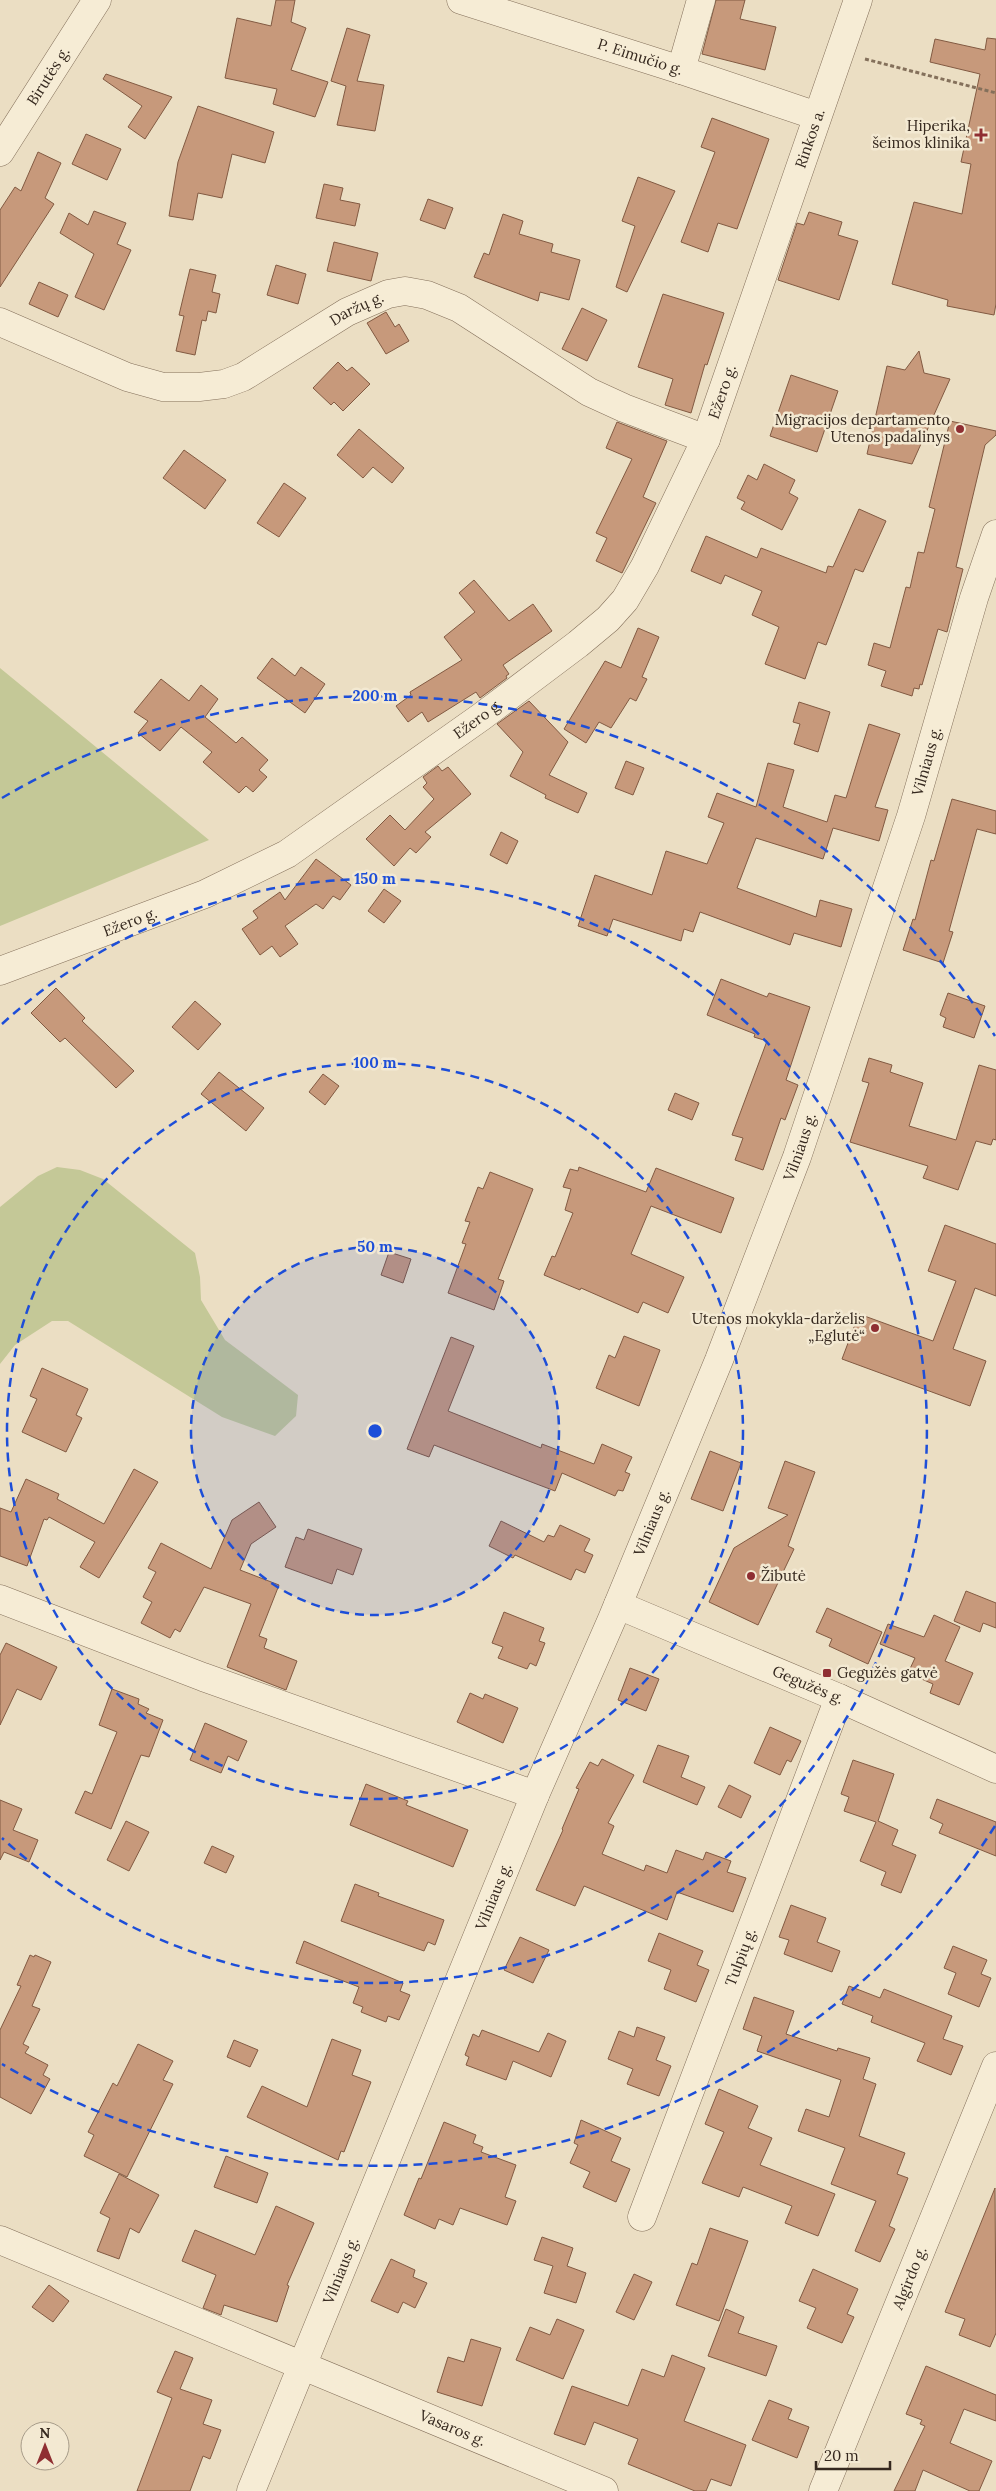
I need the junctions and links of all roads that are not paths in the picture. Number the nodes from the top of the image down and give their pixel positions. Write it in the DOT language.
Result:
graph roads {
  1 [pos="97,0"];
  2 [pos="461,0"];
  3 [pos="701,0"];
  4 [pos="858,0"];
  5 [pos="681,70"];
  6 [pos="817,116"];
  7 [pos="0,152"];
  8 [pos="762,276"];
  9 [pos="0,322"];
  10 [pos="706,439"];
  11 [pos="996,534"];
  12 [pos="0,970"];
  13 [pos="0,1599"];
  14 [pos="618,1605"];
  15 [pos="839,1698"];
  16 [pos="996,1769"];
  17 [pos="535,1795"];
  18 [pos="996,2066"];
  19 [pos="642,2218"];
  20 [pos="0,2240"];
  21 [pos="302,2365"];
  22 [pos="251,2491"];
  23 [pos="604,2491"];
  24 [pos="823,2491"];
  1 -- 7 [label="street, Birutės g."];
  2 -- 5 [label="street, P. Eimučio g."];
  3 -- 5 [label="street"];
  4 -- 6 [label="street, Rinkos a."];
  5 -- 6 [label="street, P. Eimučio g."];
  6 -- 8 [label="street, Rinkos a."];
  8 -- 10 [label="street, Ežero g."];
  9 -- 10 [label="street, Daržų g."];
  10 -- 12 [label="street, Ežero g."];
  11 -- 14 [label="street, Vilniaus g."];
  13 -- 17 [label="street"];
  14 -- 15 [label="street, Gegužės g."];
  14 -- 17 [label="street, Vilniaus g."];
  15 -- 16 [label="street, Gegužės g."];
  15 -- 19 [label="street, Tulpių g."];
  17 -- 21 [label="street, Vilniaus g."];
  18 -- 24 [label="street, Algirdo g."];
  20 -- 21 [label="street, Vasaros g."];
  21 -- 22 [label="street, Vilniaus g."];
  21 -- 23 [label="street, Vasaros g."];
}
